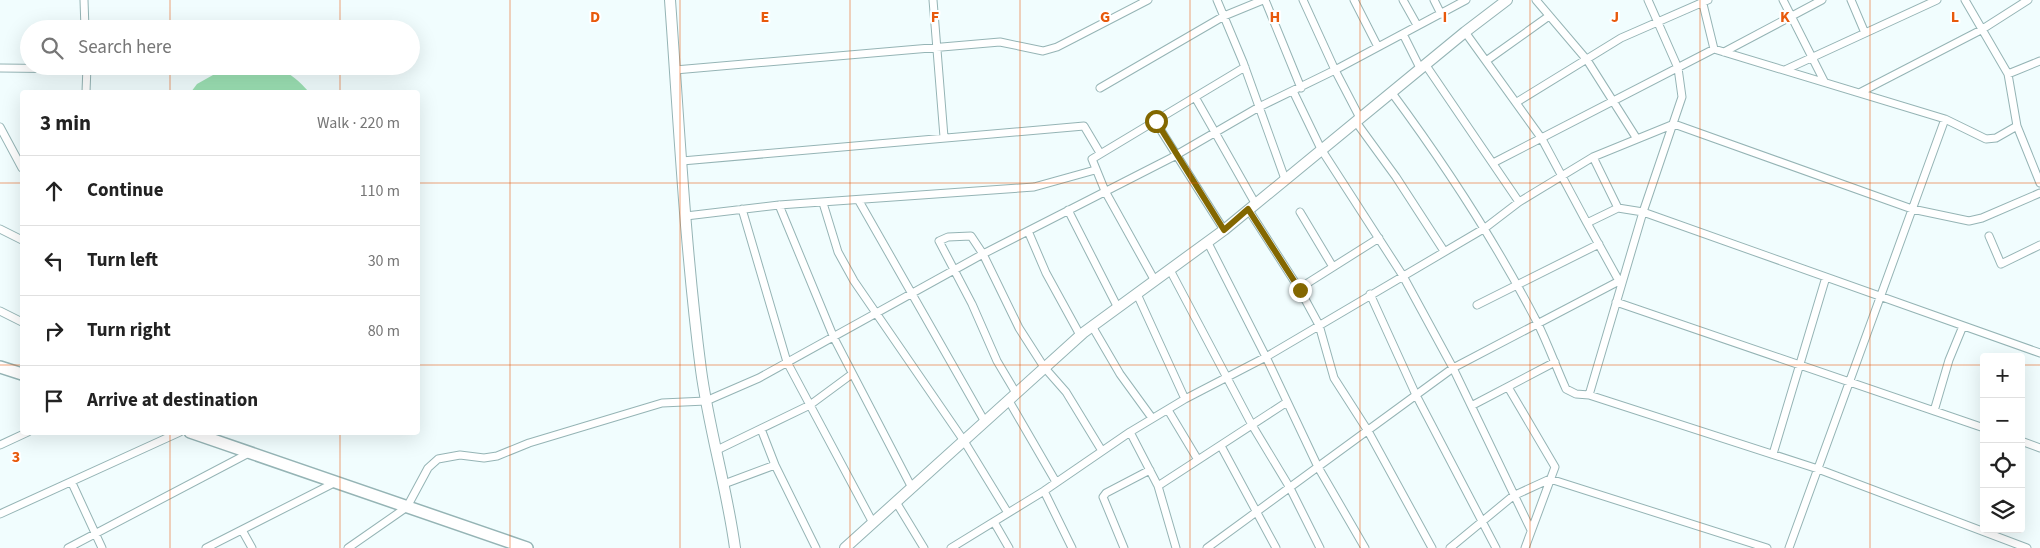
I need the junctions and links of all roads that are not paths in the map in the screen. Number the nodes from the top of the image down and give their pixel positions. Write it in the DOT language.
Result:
graph roads {
  1 [pos="84,0"];
  2 [pos="670,0"];
  3 [pos="934,0"];
  4 [pos="1148,0"];
  5 [pos="1217,0"];
  6 [pos="1264,0"];
  7 [pos="1303,0"];
  8 [pos="1354,0"];
  9 [pos="1403,0"];
  10 [pos="1434,0"];
  11 [pos="1466,0"];
  12 [pos="1507,0"];
  13 [pos="1536,0"];
  14 [pos="1648,0"];
  15 [pos="1783,0"];
  16 [pos="1822,0"];
  17 [pos="1851,0"];
  18 [pos="1937,0"];
  19 [pos="1965,0"];
  20 [pos="2028,0"];
  21 [pos="1704,1"];
  22 [pos="1441,14"];
  23 [pos="1224,16"];
  24 [pos="1549,16"];
  25 [pos="1791,16"];
  26 [pos="85,20"];
  27 [pos="1658,20"];
  28 [pos="1417,25"];
  29 [pos="1981,30"];
  30 [pos="1465,32"];
  31 [pos="1865,33"];
  32 [pos="1403,34"];
  33 [pos="1378,47"];
  34 [pos="937,48"];
  35 [pos="1714,49"];
  36 [pos="1724,52"];
  37 [pos="1587,60"];
  38 [pos="1812,60"];
  39 [pos="1486,61"];
  40 [pos="2039,64"];
  41 [pos="1423,66"];
  42 [pos="1245,67"];
  43 [pos="0,68"];
  44 [pos="20,68"];
  45 [pos="1678,68"];
  46 [pos="1787,69"];
  47 [pos="675,70"];
  48 [pos="1335,70"];
  49 [pos="2008,74"];
  50 [pos="87,75"];
  51 [pos="1824,81"];
  52 [pos="1100,88"];
  53 [pos="1297,89"];
  54 [pos="86,90"];
  55 [pos="1861,92"];
  56 [pos="1392,93"];
  57 [pos="1195,97"];
  58 [pos="1614,100"];
  59 [pos="1517,102"];
  60 [pos="1259,107"];
  61 [pos="1945,118"];
  62 [pos="1358,120"];
  63 [pos="1156,121"];
  64 [pos="1674,124"];
  65 [pos="2018,126"];
  66 [pos="0,127"];
  67 [pos="1216,132"];
  68 [pos="944,137"];
  69 [pos="1542,139"];
  70 [pos="1637,139"];
  71 [pos="1321,149"];
  72 [pos="1100,153"];
  73 [pos="1178,154"];
  74 [pos="1593,157"];
  75 [pos="682,161"];
  76 [pos="1493,163"];
  77 [pos="20,164"];
  78 [pos="1095,170"];
  79 [pos="1562,177"];
  80 [pos="1285,179"];
  81 [pos="2040,184"];
  82 [pos="1105,191"];
  83 [pos="2040,193"];
  84 [pos="859,201"];
  85 [pos="1519,202"];
  86 [pos="823,203"];
  87 [pos="779,205"];
  88 [pos="1252,206"];
  89 [pos="1618,208"];
  90 [pos="742,209"];
  91 [pos="1912,209"];
  92 [pos="1068,210"];
  93 [pos="1300,212"];
  94 [pos="1643,212"];
  95 [pos="686,216"];
  96 [pos="1586,224"];
  97 [pos="0,228"];
  98 [pos="1485,228"];
  99 [pos="1224,230"];
  100 [pos="1028,231"];
  101 [pos="1989,236"];
  102 [pos="1379,238"];
  103 [pos="20,239"];
  104 [pos="1208,243"];
  105 [pos="1598,244"];
  106 [pos="2040,245"];
  107 [pos="1444,251"];
  108 [pos="984,254"];
  109 [pos="1332,267"];
  110 [pos="1170,270"];
  111 [pos="955,271"];
  112 [pos="1403,276"];
  113 [pos="1826,277"];
  114 [pos="1621,280"];
  115 [pos="1155,281"];
  116 [pos="1516,286"];
  117 [pos="1300,290"];
  118 [pos="1137,294"];
  119 [pos="1370,294"];
  120 [pos="911,295"];
  121 [pos="1880,296"];
  122 [pos="1616,302"];
  123 [pos="1477,305"];
  124 [pos="1118,308"];
  125 [pos="0,312"];
  126 [pos="877,314"];
  127 [pos="20,321"];
  128 [pos="1537,323"];
  129 [pos="1319,325"];
  130 [pos="1092,326"];
  131 [pos="1963,326"];
  132 [pos="1080,335"];
  133 [pos="834,338"];
  134 [pos="2040,353"];
  135 [pos="1266,357"];
  136 [pos="787,362"];
  137 [pos="1555,362"];
  138 [pos="1800,365"];
  139 [pos="0,366"];
  140 [pos="1044,367"];
  141 [pos="1453,368"];
  142 [pos="20,373"];
  143 [pos="852,374"];
  144 [pos="1226,377"];
  145 [pos="1849,382"];
  146 [pos="1508,387"];
  147 [pos="1416,395"];
  148 [pos="1589,395"];
  149 [pos="1013,397"];
  150 [pos="1185,400"];
  151 [pos="706,401"];
  152 [pos="1287,402"];
  153 [pos="810,405"];
  154 [pos="1473,405"];
  155 [pos="1168,410"];
  156 [pos="1934,411"];
  157 [pos="1152,418"];
  158 [pos="985,422"];
  159 [pos="1252,425"];
  160 [pos="1980,427"];
  161 [pos="761,429"];
  162 [pos="1368,431"];
  163 [pos="1130,432"];
  164 [pos="22,435"];
  165 [pos="174,435"];
  166 [pos="198,435"];
  167 [pos="964,441"];
  168 [pos="2025,442"];
  169 [pos="0,445"];
  170 [pos="1221,446"];
  171 [pos="2040,448"];
  172 [pos="717,450"];
  173 [pos="1102,451"];
  174 [pos="249,453"];
  175 [pos="1773,454"];
  176 [pos="1198,460"];
  177 [pos="775,465"];
  178 [pos="1318,467"];
  179 [pos="1818,469"];
  180 [pos="1150,470"];
  181 [pos="1550,479"];
  182 [pos="337,482"];
  183 [pos="1056,482"];
  184 [pos="72,483"];
  185 [pos="724,484"];
  186 [pos="1158,486"];
  187 [pos="912,488"];
  188 [pos="1290,488"];
  189 [pos="1044,491"];
  190 [pos="1514,496"];
  191 [pos="896,502"];
  192 [pos="407,507"];
  193 [pos="1256,512"];
  194 [pos="1008,513"];
  195 [pos="0,514"];
  196 [pos="1481,521"];
  197 [pos="994,522"];
  198 [pos="873,523"];
  199 [pos="242,530"];
  200 [pos="1531,530"];
  201 [pos="96,534"];
  202 [pos="352,547"];
  203 [pos="1210,547"];
  204 [pos="68,548"];
  205 [pos="102,548"];
  206 [pos="206,548"];
  207 [pos="252,548"];
  208 [pos="527,548"];
  209 [pos="735,548"];
  210 [pos="816,548"];
  211 [pos="845,548"];
  212 [pos="924,548"];
  213 [pos="951,548"];
  214 [pos="1009,548"];
  215 [pos="1072,548"];
  216 [pos="1124,548"];
  217 [pos="1176,548"];
  218 [pos="1276,548"];
  219 [pos="1320,548"];
  220 [pos="1365,548"];
  221 [pos="1432,548"];
  222 [pos="1450,548"];
  223 [pos="1496,548"];
  224 [pos="1524,548"];
  225 [pos="1766,548"];
  226 [pos="1789,548"];
  227 [pos="2028,548"];
  1 -- 26 [label="street"];
  2 -- 47 [label="street"];
  3 -- 34 [label="street"];
  4 -- 34 [label="street"];
  5 -- 23 [label="street"];
  6 -- 23 [label="street"];
  6 -- 53 [label="street"];
  7 -- 48 [label="street"];
  8 -- 33 [label="street"];
  9 -- 28 [label="street"];
  10 -- 22 [label="street"];
  11 -- 22 [label="street"];
  12 -- 30 [label="street"];
  13 -- 24 [label="street"];
  14 -- 27 [label="street"];
  15 -- 25 [label="street"];
  16 -- 25 [label="street"];
  17 -- 31 [label="street"];
  18 -- 31 [label="street"];
  19 -- 29 [label="street"];
  20 -- 29 [label="street"];
  21 -- 27 [label="street"];
  21 -- 35 [label="street"];
  22 -- 28 [label="street"];
  23 -- 42 [label="street"];
  23 -- 52 [label="street"];
  24 -- 37 [label="street"];
  24 -- 39 [label="street"];
  25 -- 36 [label="street"];
  25 -- 38 [label="street"];
  27 -- 37 [label="street"];
  27 -- 45 [label="street"];
  28 -- 32 [label="street"];
  29 -- 49 [label="street"];
  29 -- 55 [label="street"];
  30 -- 39 [label="street"];
  30 -- 41 [label="street"];
  31 -- 38 [label="street"];
  32 -- 33 [label="street"];
  32 -- 41 [label="street"];
  33 -- 48 [label="street"];
  34 -- 47 [label="street"];
  34 -- 68 [label="street"];
  35 -- 36 [label="street"];
  35 -- 45 [label="street"];
  36 -- 46 [label="street"];
  37 -- 58 [label="street"];
  37 -- 59 [label="street"];
  38 -- 46 [label="street"];
  38 -- 51 [label="street"];
  39 -- 59 [label="street"];
  40 -- 49 [label="street"];
  41 -- 56 [label="street"];
  41 -- 76 [label="street"];
  42 -- 57 [label="street"];
  42 -- 60 [label="street"];
  43 -- 44 [label="street"];
  45 -- 58 [label="street"];
  45 -- 64 [label="street"];
  46 -- 51 [label="street"];
  47 -- 75 [label="street"];
  48 -- 53 [label="street"];
  48 -- 62 [label="street"];
  49 -- 65 [label="street"];
  50 -- 54 [label="street"];
  51 -- 55 [label="street"];
  53 -- 60 [label="street"];
  53 -- 71 [label="street"];
  55 -- 61 [label="street"];
  56 -- 62 [label="street"];
  56 -- 98 [label="street"];
  57 -- 63 [label="street"];
  57 -- 67 [label="street"];
  58 -- 69 [label="street"];
  58 -- 70 [label="street"];
  59 -- 69 [label="street"];
  60 -- 67 [label="street"];
  60 -- 80 [label="street"];
  61 -- 65 [label="street"];
  61 -- 91 [label="street"];
  62 -- 71 [label="street"];
  62 -- 107 [label="street"];
  63 -- 72 [label="street"];
  63 -- 73 [label="street"];
  64 -- 70 [label="street"];
  64 -- 91 [label="street"];
  64 -- 94 [label="street"];
  65 -- 81 [label="street"];
  66 -- 77 [label="street"];
  67 -- 73 [label="street"];
  67 -- 88 [label="street"];
  68 -- 72 [label="street"];
  68 -- 75 [label="street"];
  69 -- 76 [label="street"];
  69 -- 79 [label="street"];
  70 -- 74 [label="street"];
  71 -- 80 [label="street"];
  71 -- 102 [label="street"];
  72 -- 78 [label="street"];
  73 -- 82 [label="street"];
  73 -- 99 [label="street"];
  74 -- 79 [label="street"];
  74 -- 89 [label="street"];
  75 -- 95 [label="street"];
  76 -- 85 [label="street"];
  78 -- 82 [label="street"];
  78 -- 84 [label="street"];
  79 -- 85 [label="street"];
  79 -- 96 [label="street"];
  80 -- 88 [label="street"];
  82 -- 92 [label="street"];
  82 -- 115 [label="street"];
  83 -- 91 [label="street"];
  84 -- 86 [label="street"];
  84 -- 120 [label="street"];
  85 -- 98 [label="street"];
  86 -- 87 [label="street"];
  86 -- 126 [label="street"];
  87 -- 90 [label="street"];
  87 -- 133 [label="street"];
  88 -- 99 [label="street"];
  88 -- 117 [label="street"];
  89 -- 94 [label="street"];
  89 -- 96 [label="street"];
  90 -- 95 [label="street"];
  90 -- 136 [label="street"];
  91 -- 121 [label="street"];
  92 -- 100 [label="street"];
  92 -- 124 [label="street"];
  93 -- 109 [label="street"];
  94 -- 113 [label="street"];
  94 -- 114 [label="street"];
  95 -- 151 [label="street"];
  96 -- 105 [label="street"];
  97 -- 103 [label="street"];
  98 -- 107 [label="street"];
  98 -- 116 [label="street"];
  99 -- 104 [label="street"];
  100 -- 108 [label="street"];
  100 -- 132 [label="street"];
  101 -- 106 [label="street"];
  102 -- 109 [label="street"];
  102 -- 112 [label="street"];
  104 -- 110 [label="street"];
  104 -- 135 [label="street"];
  105 -- 114 [label="street"];
  105 -- 116 [label="street"];
  107 -- 112 [label="street"];
  108 -- 111 [label="street"];
  108 -- 111 [label="street"];
  108 -- 140 [label="street"];
  109 -- 117 [label="street"];
  110 -- 115 [label="street"];
  110 -- 144 [label="street"];
  111 -- 120 [label="street"];
  111 -- 149 [label="street"];
  112 -- 119 [label="street"];
  112 -- 141 [label="street"];
  113 -- 121 [label="street"];
  113 -- 138 [label="street"];
  114 -- 122 [label="street"];
  114 -- 128 [label="street"];
  115 -- 118 [label="street"];
  116 -- 123 [label="street"];
  116 -- 128 [label="street"];
  117 -- 129 [label="street"];
  118 -- 124 [label="street"];
  118 -- 150 [label="street"];
  119 -- 129 [label="street"];
  119 -- 147 [label="street"];
  120 -- 126 [label="street"];
  120 -- 158 [label="street"];
  121 -- 131 [label="street"];
  121 -- 145 [label="street"];
  122 -- 138 [label="street"];
  122 -- 148 [label="street"];
  124 -- 130 [label="street"];
  125 -- 127 [label="street"];
  126 -- 133 [label="street"];
  126 -- 167 [label="street"];
  128 -- 137 [label="street"];
  128 -- 141 [label="street"];
  129 -- 135 [label="street"];
  129 -- 162 [label="street"];
  130 -- 132 [label="street"];
  130 -- 157 [label="street"];
  131 -- 134 [label="street"];
  131 -- 156 [label="street"];
  132 -- 140 [label="street"];
  133 -- 136 [label="street"];
  133 -- 143 [label="street"];
  135 -- 144 [label="street"];
  135 -- 152 [label="street"];
  136 -- 151 [label="street"];
  136 -- 153 [label="street"];
  137 -- 146 [label="street"];
  137 -- 148 [label="street"];
  138 -- 145 [label="street"];
  138 -- 175 [label="street"];
  139 -- 142 [label="main road"];
  140 -- 149 [label="street"];
  140 -- 173 [label="street"];
  141 -- 147 [label="street"];
  141 -- 154 [label="street"];
  143 -- 153 [label="street"];
  143 -- 187 [label="street"];
  144 -- 150 [label="street"];
  144 -- 159 [label="street"];
  145 -- 156 [label="street"];
  145 -- 179 [label="street"];
  146 -- 154 [label="street"];
  146 -- 181 [label="street"];
  147 -- 162 [label="street"];
  147 -- 196 [label="street"];
  148 -- 175 [label="street"];
  149 -- 158 [label="street"];
  149 -- 183 [label="street"];
  150 -- 155 [label="street"];
  151 -- 172 [label="street"];
  151 -- 192 [label="street"];
  152 -- 159 [label="street"];
  152 -- 178 [label="street"];
  153 -- 161 [label="street"];
  153 -- 198 [label="street"];
  154 -- 190 [label="street"];
  155 -- 157 [label="street"];
  155 -- 176 [label="street"];
  156 -- 160 [label="street"];
  157 -- 163 [label="street"];
  158 -- 167 [label="street"];
  159 -- 170 [label="street"];
  159 -- 188 [label="street"];
  161 -- 172 [label="street"];
  161 -- 177 [label="street"];
  162 -- 178 [label="street"];
  162 -- 221 [label="street"];
  163 -- 173 [label="street"];
  163 -- 180 [label="street"];
  164 -- 169 [label="street"];
  165 -- 184 [label="street"];
  166 -- 174 [label="main road"];
  167 -- 187 [label="street"];
  167 -- 194 [label="street"];
  168 -- 171 [label="street"];
  170 -- 176 [label="street"];
  170 -- 193 [label="street"];
  172 -- 185 [label="street"];
  173 -- 183 [label="street"];
  174 -- 182 [label="main road"];
  174 -- 201 [label="street"];
  175 -- 179 [label="street"];
  176 -- 186 [label="street"];
  177 -- 185 [label="street"];
  177 -- 210 [label="street"];
  178 -- 188 [label="street"];
  178 -- 220 [label="street"];
  179 -- 226 [label="street"];
  179 -- 227 [label="street"];
  180 -- 186 [label="street"];
  180 -- 216 [label="street"];
  181 -- 190 [label="street"];
  181 -- 200 [label="street"];
  181 -- 225 [label="street"];
  182 -- 192 [label="main road"];
  182 -- 199 [label="street"];
  183 -- 189 [label="street"];
  184 -- 195 [label="street"];
  184 -- 201 [label="street"];
  185 -- 209 [label="street"];
  186 -- 217 [label="street"];
  187 -- 191 [label="street"];
  188 -- 193 [label="street"];
  188 -- 219 [label="street"];
  189 -- 194 [label="street"];
  189 -- 215 [label="street"];
  190 -- 196 [label="street"];
  190 -- 200 [label="street"];
  191 -- 198 [label="street"];
  191 -- 212 [label="street"];
  192 -- 202 [label="street"];
  192 -- 208 [label="main road"];
  193 -- 203 [label="street"];
  193 -- 218 [label="street"];
  194 -- 197 [label="street"];
  196 -- 222 [label="street"];
  196 -- 223 [label="street"];
  197 -- 213 [label="street"];
  197 -- 214 [label="street"];
  198 -- 211 [label="street"];
  199 -- 206 [label="street"];
  199 -- 207 [label="street"];
  200 -- 224 [label="street"];
  201 -- 204 [label="street"];
  201 -- 205 [label="street"];
}
